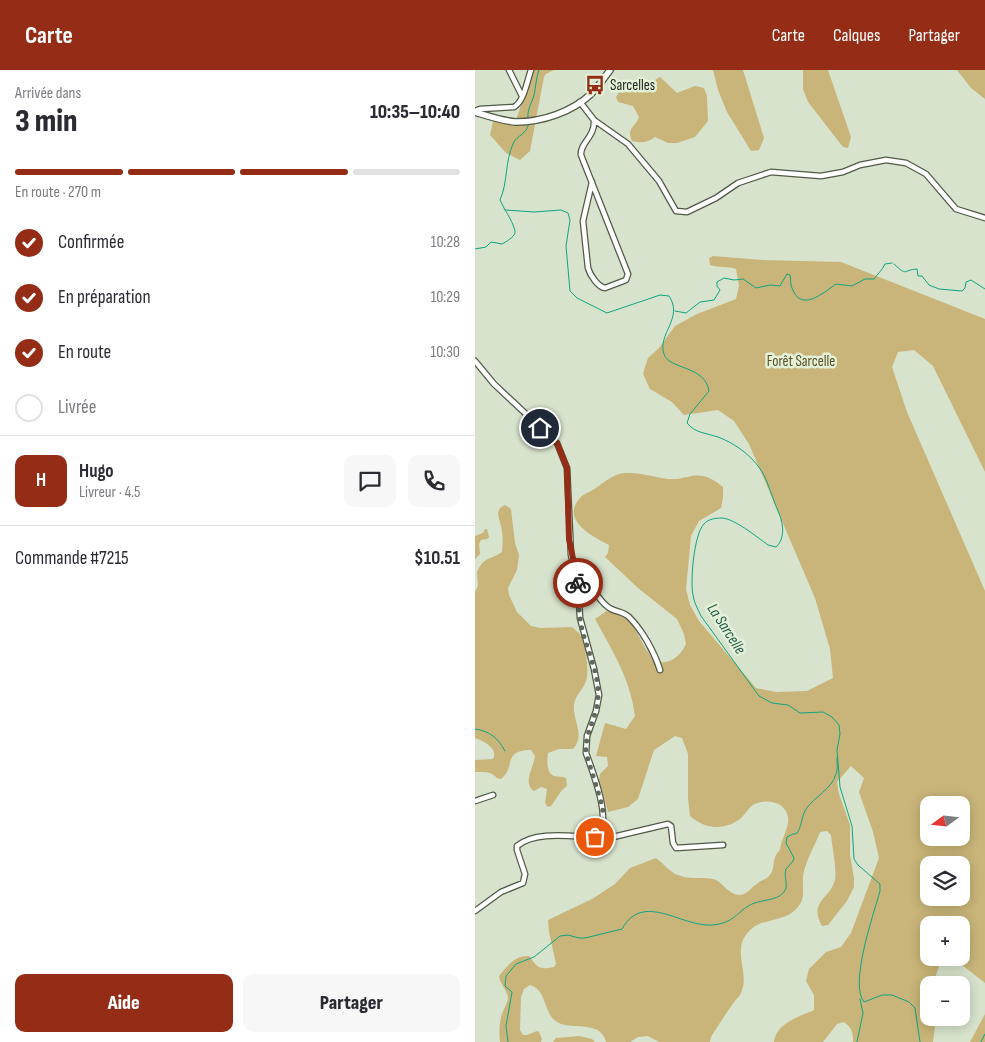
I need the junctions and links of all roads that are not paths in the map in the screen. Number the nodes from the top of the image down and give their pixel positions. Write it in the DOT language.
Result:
graph roads {
  1 [pos="509,70"];
  2 [pos="531,70"];
  3 [pos="610,70"];
  4 [pos="523,98"];
  5 [pos="580,102"];
  6 [pos="475,112"];
  7 [pos="594,120"];
  8 [pos="592,182"];
  9 [pos="985,218"];
  10 [pos="475,360"];
  11 [pos="575,569"];
  12 [pos="660,670"];
  13 [pos="493,795"];
  14 [pos="475,800"];
  15 [pos="599,835"];
  16 [pos="723,845"];
  17 [pos="475,911"];
  1 -- 4 [label="street"];
  2 -- 4 [label="street"];
  3 -- 5 [label="main road"];
  4 -- 6 [label="street"];
  5 -- 6 [label="main road"];
  5 -- 7 [label="street"];
  7 -- 8 [label="street"];
  7 -- 9 [label="street"];
  8 -- 8 [label="street"];
  10 -- 11 [label="street"];
  11 -- 12 [label="street"];
  11 -- 15 [label="street"];
  13 -- 14 [label="street"];
  15 -- 16 [label="street"];
  15 -- 17 [label="street"];
}
